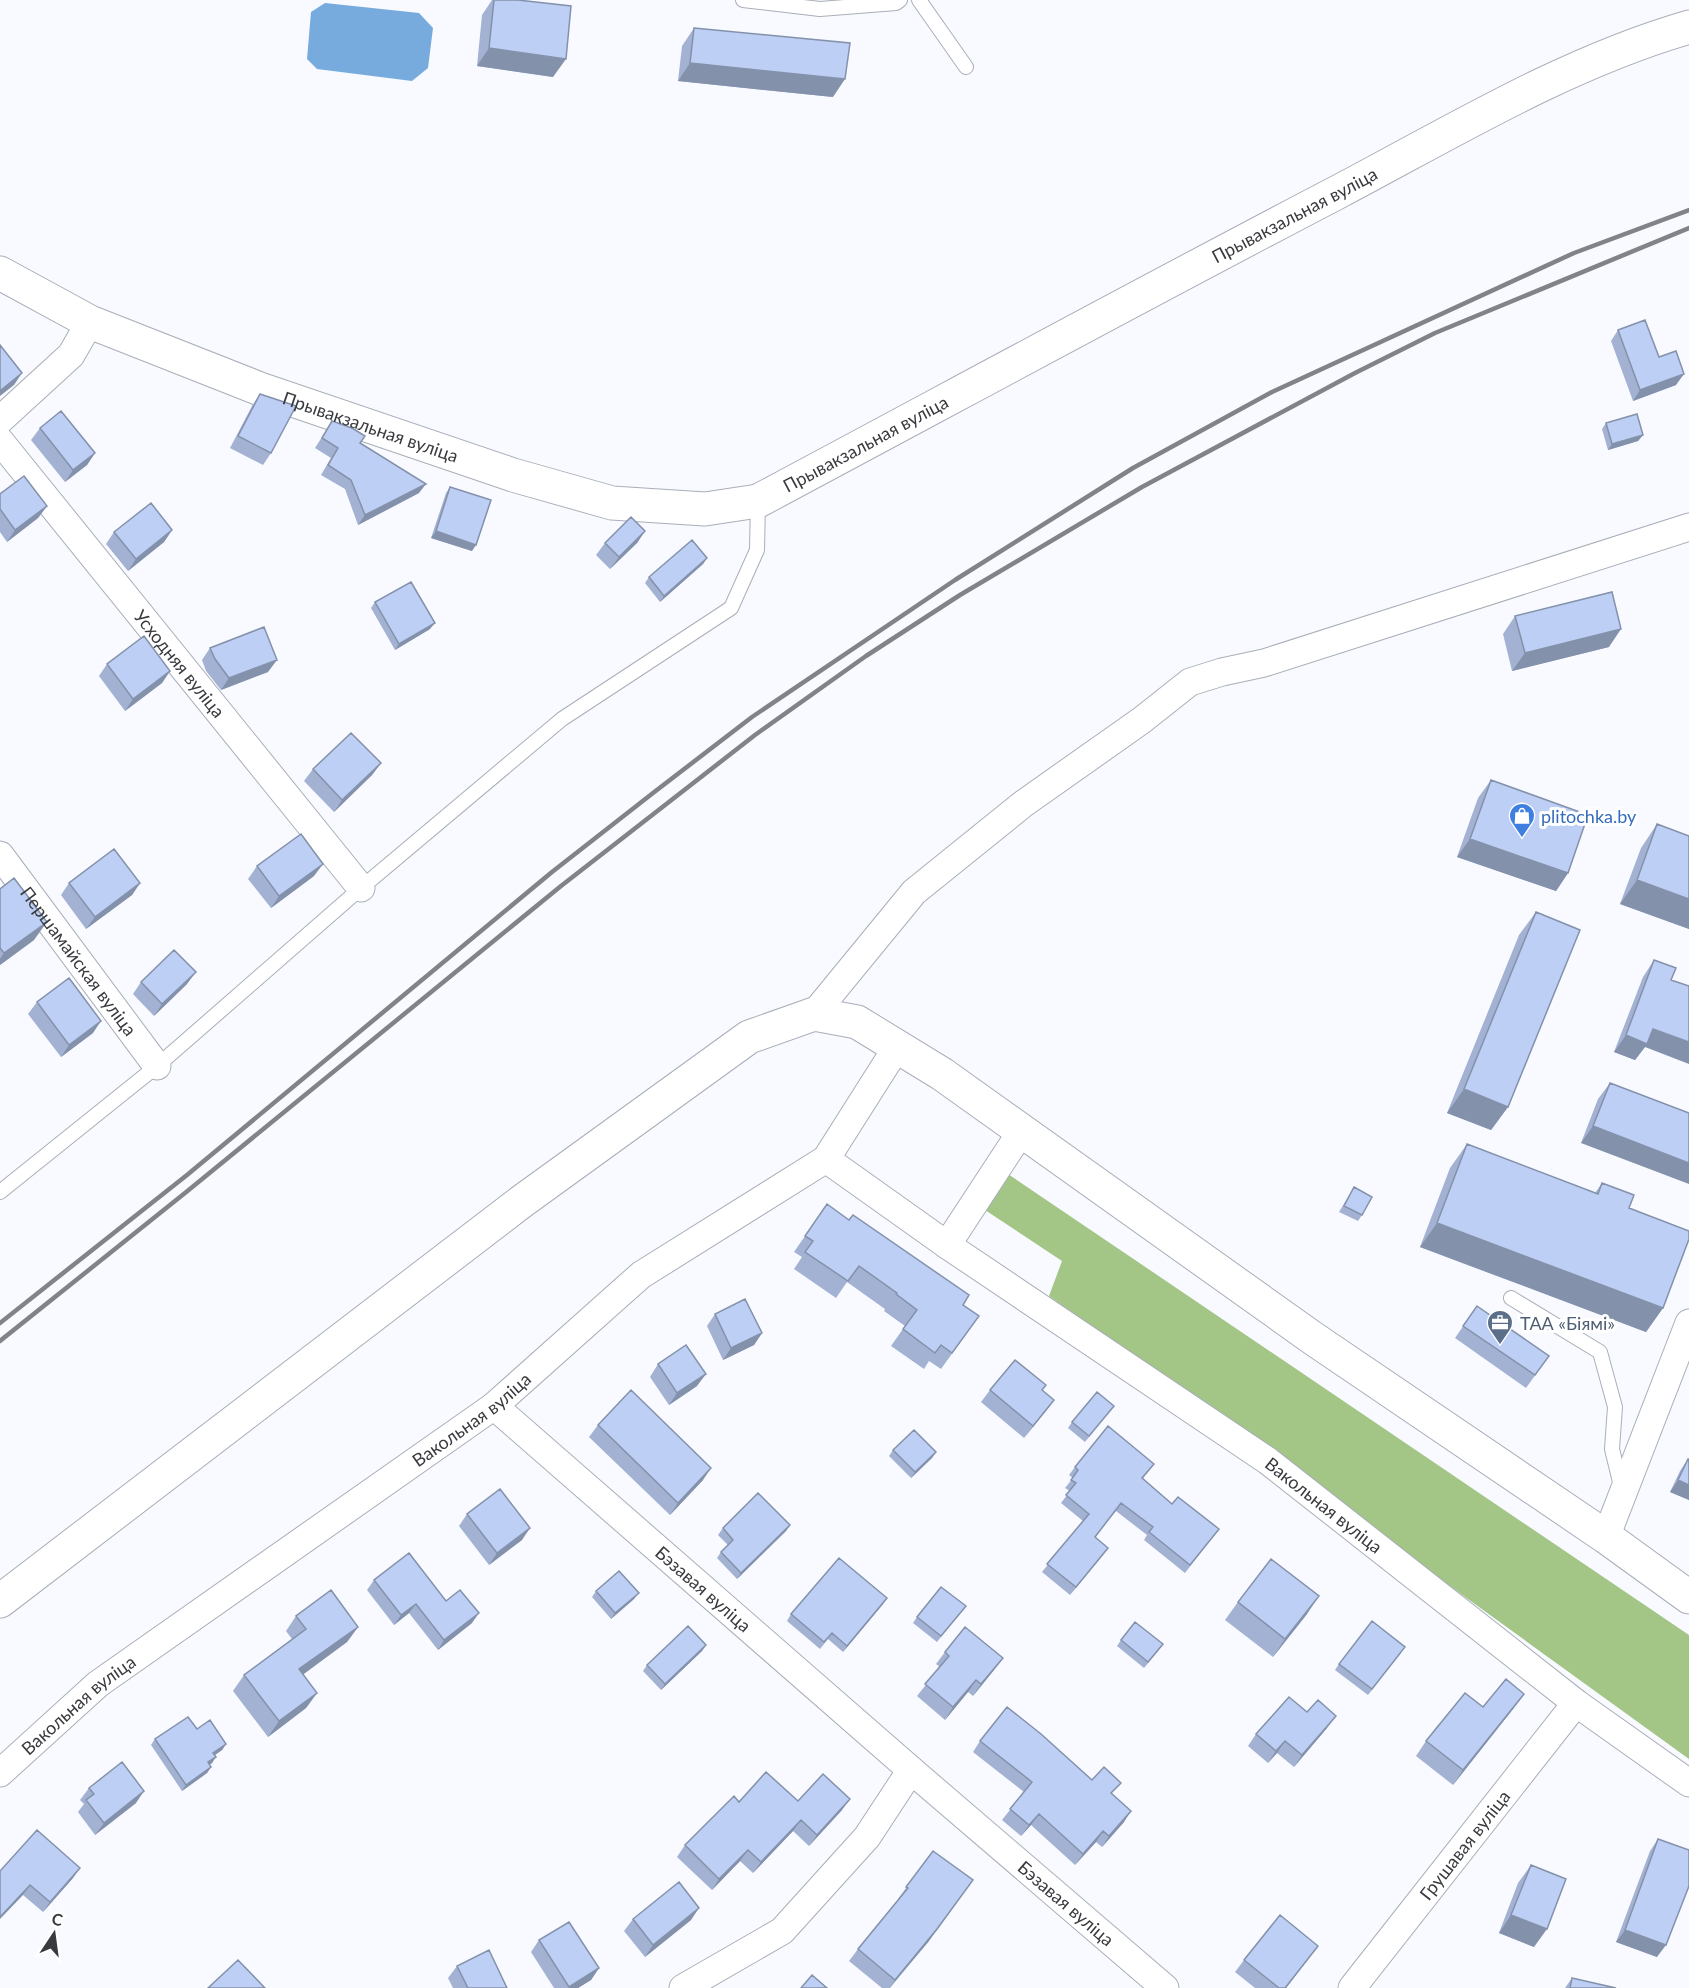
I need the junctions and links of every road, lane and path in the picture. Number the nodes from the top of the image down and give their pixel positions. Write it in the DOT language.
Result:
graph roads {
  1 [pos="743,0"];
  2 [pos="900,0"];
  3 [pos="919,0"];
  4 [pos="1689,27"];
  5 [pos="966,67"];
  6 [pos="0,273"];
  7 [pos="90,322"];
  8 [pos="0,420"];
  9 [pos="0,441"];
  10 [pos="758,501"];
  11 [pos="1689,527"];
  12 [pos="0,855"];
  13 [pos="361,888"];
  14 [pos="814,1014"];
  15 [pos="897,1047"];
  16 [pos="157,1066"];
  17 [pos="1021,1132"];
  18 [pos="826,1159"];
  19 [pos="0,1192"];
  20 [pos="947,1245"];
  21 [pos="1511,1298"];
  22 [pos="1689,1323"];
  23 [pos="494,1406"];
  24 [pos="1623,1494"];
  25 [pos="1606,1537"];
  26 [pos="1689,1597"];
  27 [pos="0,1601"];
  28 [pos="1576,1703"];
  29 [pos="911,1770"];
  30 [pos="0,1773"];
  31 [pos="1689,1783"];
  32 [pos="683,1988"];
  33 [pos="1165,1988"];
  34 [pos="1352,1988"];
  1 -- 2 [label="lane"];
  3 -- 5 [label="lane"];
  4 -- 10 [label="main road, Прывакзальная вуліца"];
  6 -- 7 [label="main road, Прывакзальная вуліца"];
  7 -- 8 [label="street"];
  7 -- 10 [label="main road, Прывакзальная вуліца"];
  9 -- 13 [label="street, Усходняя вуліца"];
  10 -- 13 [label="lane"];
  11 -- 14 [label="street"];
  12 -- 16 [label="street, Першамайская вуліца"];
  13 -- 16 [label="lane"];
  14 -- 15 [label="main road"];
  14 -- 27 [label="main road"];
  15 -- 17 [label="main road"];
  15 -- 18 [label="street"];
  16 -- 19 [label="lane"];
  17 -- 20 [label="street"];
  17 -- 25 [label="main road"];
  18 -- 20 [label="street, Вакольная вуліца"];
  18 -- 23 [label="street, Вакольная вуліца"];
  20 -- 28 [label="street, Вакольная вуліца"];
  21 -- 24 [label="lane"];
  22 -- 24 [label="street"];
  23 -- 29 [label="street, Бэзавая вуліца"];
  23 -- 30 [label="street, Вакольная вуліца"];
  24 -- 25 [label="street"];
  25 -- 26 [label="main road"];
  28 -- 31 [label="street, Вакольная вуліца"];
  28 -- 34 [label="street, Грушавая вуліца"];
  29 -- 32 [label="street"];
  29 -- 33 [label="street, Бэзавая вуліца"];
}
